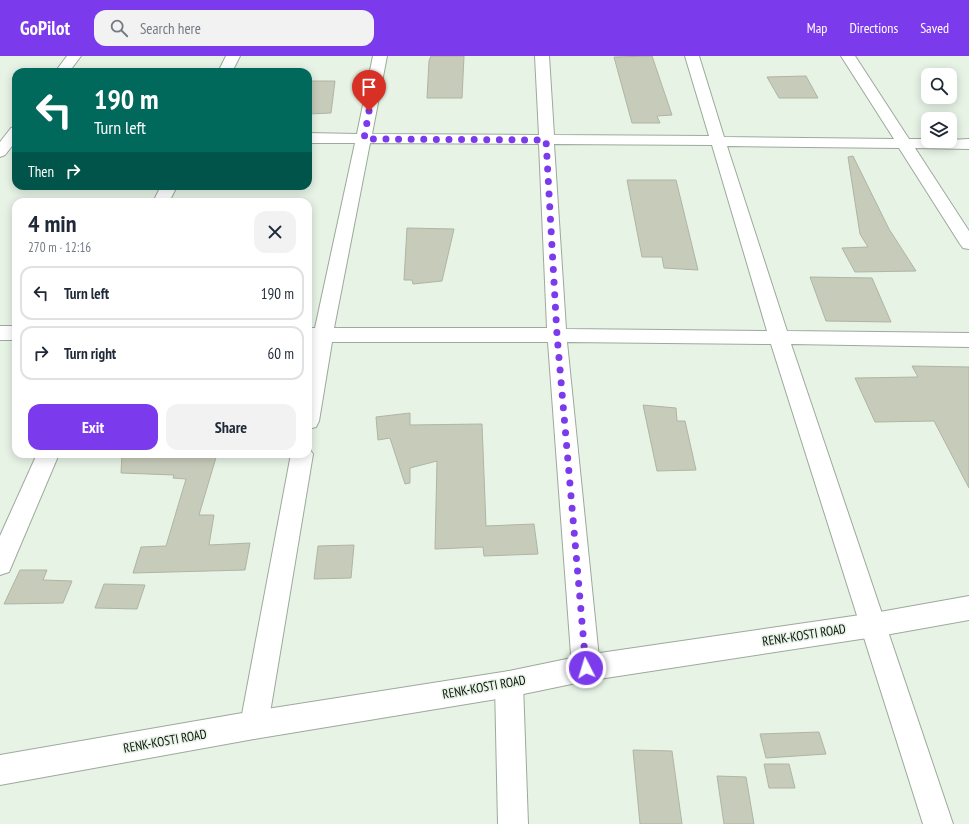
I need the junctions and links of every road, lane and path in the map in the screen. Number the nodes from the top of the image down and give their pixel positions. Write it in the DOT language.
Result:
graph roads {
  1 [pos="74,56"];
  2 [pos="233,56"];
  3 [pos="380,56"];
  4 [pos="542,56"];
  5 [pos="692,56"];
  6 [pos="848,56"];
  7 [pos="65,68"];
  8 [pos="227,68"];
  9 [pos="11,135"];
  10 [pos="312,138"];
  11 [pos="364,139"];
  12 [pos="546,140"];
  13 [pos="718,141"];
  14 [pos="905,144"];
  15 [pos="969,144"];
  16 [pos="0,152"];
  17 [pos="969,244"];
  18 [pos="0,333"];
  19 [pos="12,333"];
  20 [pos="316,335"];
  21 [pos="557,335"];
  22 [pos="779,338"];
  23 [pos="969,340"];
  24 [pos="312,378"];
  25 [pos="46,458"];
  26 [pos="301,458"];
  27 [pos="0,564"];
  28 [pos="969,608"];
  29 [pos="874,624"];
  30 [pos="586,668"];
  31 [pos="509,684"];
  32 [pos="254,725"];
  33 [pos="0,770"];
  34 [pos="513,824"];
  35 [pos="938,824"];
  1 -- 7 [label="street"];
  2 -- 8 [label="street"];
  3 -- 11 [label="street"];
  4 -- 12 [label="street"];
  5 -- 13 [label="street"];
  6 -- 14 [label="street"];
  9 -- 16 [label="street"];
  10 -- 11 [label="street"];
  11 -- 12 [label="street"];
  11 -- 20 [label="street"];
  12 -- 13 [label="street"];
  12 -- 21 [label="street"];
  13 -- 14 [label="street"];
  13 -- 22 [label="street"];
  14 -- 15 [label="street"];
  14 -- 17 [label="street"];
  18 -- 19 [label="street"];
  20 -- 21 [label="street"];
  20 -- 24 [label="street"];
  21 -- 22 [label="street"];
  21 -- 30 [label="street"];
  22 -- 23 [label="street"];
  22 -- 29 [label="street"];
  25 -- 27 [label="street"];
  26 -- 32 [label="street"];
  28 -- 29 [label="street, RENK-KOSTI ROAD"];
  29 -- 30 [label="street, RENK-KOSTI ROAD"];
  29 -- 35 [label="street"];
  30 -- 31 [label="street, RENK-KOSTI ROAD"];
  31 -- 32 [label="street, RENK-KOSTI ROAD"];
  31 -- 34 [label="street"];
  32 -- 33 [label="street, RENK-KOSTI ROAD"];
}
